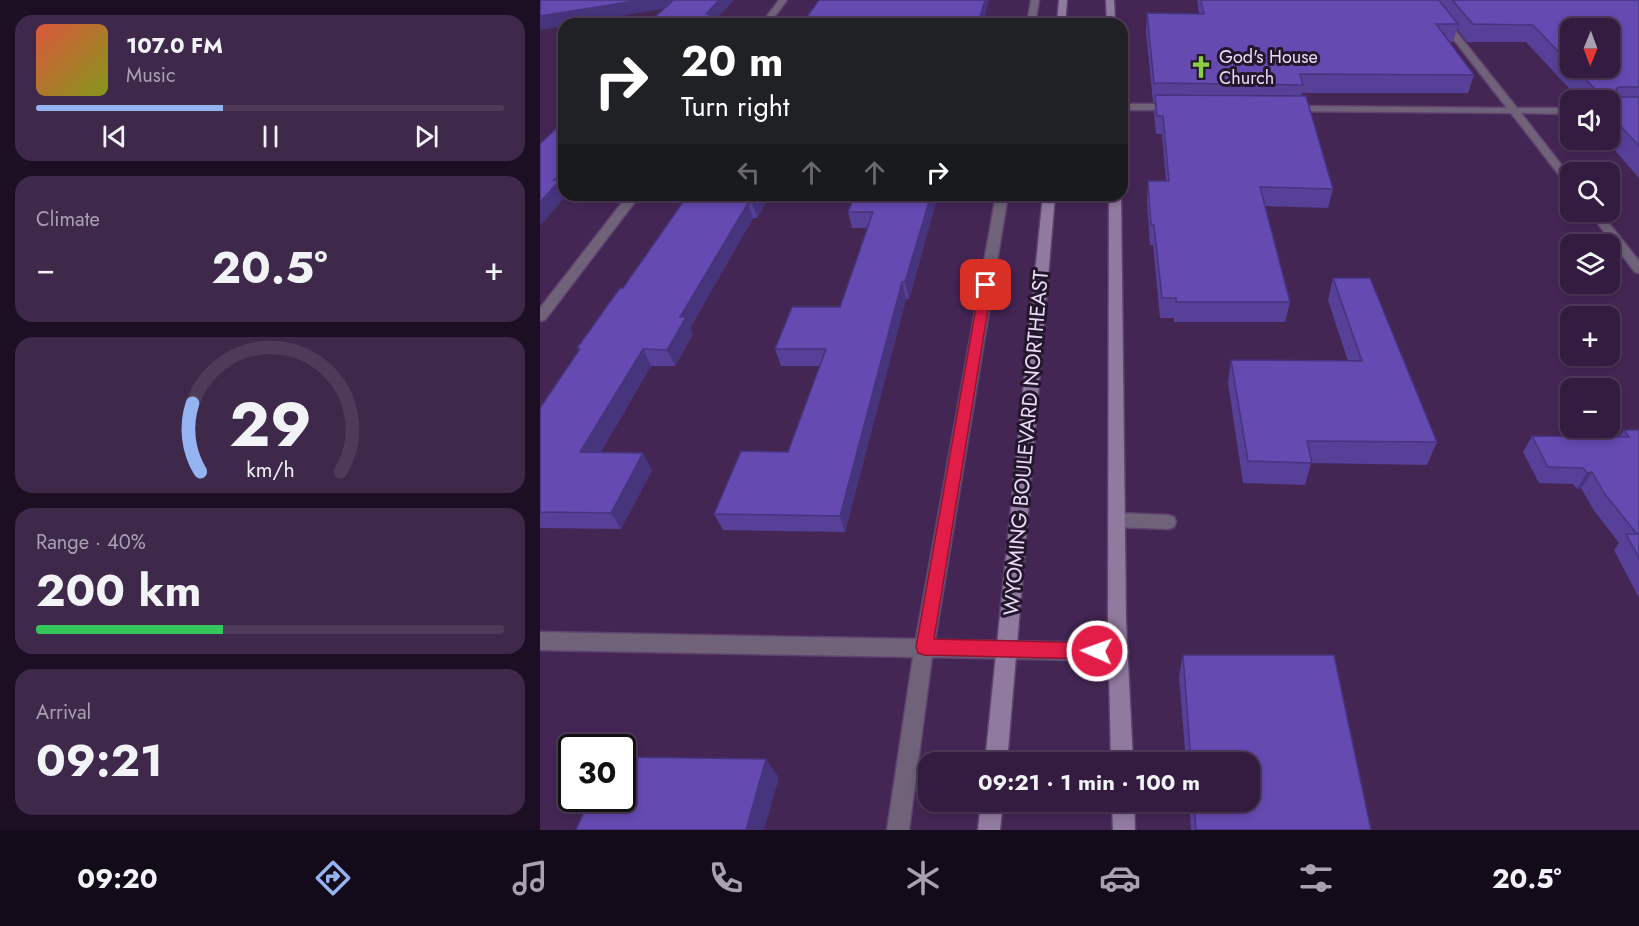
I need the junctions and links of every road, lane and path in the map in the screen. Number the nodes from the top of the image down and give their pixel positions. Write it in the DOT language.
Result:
graph roads {
  1 [pos="783,0"];
  2 [pos="1035,0"];
  3 [pos="1063,0"];
  4 [pos="1110,0"];
  5 [pos="1427,0"];
  6 [pos="770,18"];
  7 [pos="1032,18"];
  8 [pos="1062,18"];
  9 [pos="1111,18"];
  10 [pos="1128,107"];
  11 [pos="1184,107"];
  12 [pos="1278,108"];
  13 [pos="1515,111"];
  14 [pos="1560,111"];
  15 [pos="1560,169"];
  16 [pos="629,201"];
  17 [pos="1001,201"];
  18 [pos="1048,201"];
  19 [pos="1115,201"];
  20 [pos="1602,222"];
  21 [pos="1639,268"];
  22 [pos="540,317"];
  23 [pos="1116,520"];
  24 [pos="1168,522"];
  25 [pos="540,641"];
  26 [pos="924,647"];
  27 [pos="1007,648"];
  28 [pos="1119,652"];
  29 [pos="997,752"];
  30 [pos="1122,752"];
  31 [pos="991,812"];
  32 [pos="1123,812"];
  33 [pos="898,830"];
  34 [pos="990,830"];
  35 [pos="1124,830"];
  1 -- 6 [label="street"];
  2 -- 7 [label="street"];
  3 -- 8 [label="main road"];
  4 -- 9 [label="main road"];
  5 -- 13 [label="street"];
  10 -- 11 [label="street"];
  12 -- 13 [label="street"];
  13 -- 14 [label="street"];
  13 -- 15 [label="street"];
  16 -- 22 [label="street"];
  17 -- 26 [label="street"];
  18 -- 27 [label="main road, WYOMING BOULEVARD NORTHEAST"];
  19 -- 23 [label="main road"];
  20 -- 21 [label="street"];
  23 -- 24 [label="street"];
  23 -- 28 [label="main road"];
  25 -- 26 [label="street"];
  26 -- 27 [label="street"];
  26 -- 33 [label="street"];
  27 -- 28 [label="street"];
  27 -- 29 [label="main road, WYOMING BOULEVARD NORTHEAST"];
  28 -- 30 [label="main road"];
  31 -- 34 [label="main road"];
  32 -- 35 [label="main road"];
}
